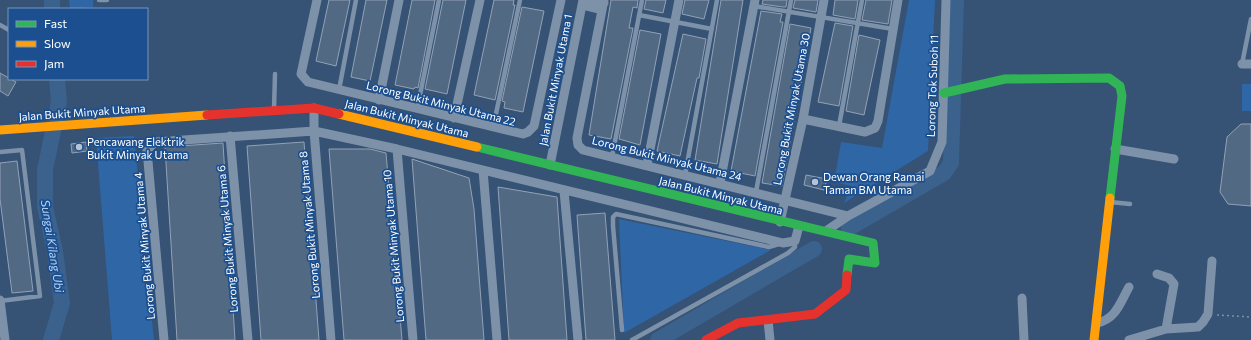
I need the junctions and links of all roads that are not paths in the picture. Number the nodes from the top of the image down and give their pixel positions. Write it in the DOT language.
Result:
graph roads {
  1 [pos="99,0"];
  2 [pos="107,0"];
  3 [pos="317,0"];
  4 [pos="356,0"];
  5 [pos="399,0"];
  6 [pos="439,0"];
  7 [pos="480,0"];
  8 [pos="520,0"];
  9 [pos="562,0"];
  10 [pos="642,0"];
  11 [pos="680,0"];
  12 [pos="717,0"];
  13 [pos="791,0"];
  14 [pos="824,0"];
  15 [pos="862,0"];
  16 [pos="898,0"];
  17 [pos="946,0"];
  18 [pos="583,1"];
  19 [pos="755,3"];
  20 [pos="603,4"];
  21 [pos="789,13"];
  22 [pos="639,15"];
  23 [pos="821,18"];
  24 [pos="1251,20"];
  25 [pos="676,22"];
  26 [pos="858,24"];
  27 [pos="712,29"];
  28 [pos="892,29"];
  29 [pos="1246,64"];
  30 [pos="276,74"];
  31 [pos="339,90"];
  32 [pos="950,92"];
  33 [pos="379,100"];
  34 [pos="314,108"];
  35 [pos="417,110"];
  36 [pos="274,111"];
  37 [pos="454,118"];
  38 [pos="803,118"];
  39 [pos="839,126"];
  40 [pos="493,128"];
  41 [pos="0,130"];
  42 [pos="314,131"];
  43 [pos="230,136"];
  44 [pos="1115,148"];
  45 [pos="397,149"];
  46 [pos="0,152"];
  47 [pos="612,157"];
  48 [pos="1174,159"];
  49 [pos="550,165"];
  50 [pos="647,165"];
  51 [pos="483,170"];
  52 [pos="684,174"];
  53 [pos="720,183"];
  54 [pos="564,191"];
  55 [pos="756,192"];
  56 [pos="785,200"];
  57 [pos="1108,202"];
  58 [pos="1130,204"];
  59 [pos="848,216"];
  60 [pos="780,222"];
  61 [pos="799,226"];
  62 [pos="826,231"];
  63 [pos="795,241"];
  64 [pos="783,243"];
  65 [pos="1212,261"];
  66 [pos="1157,274"];
  67 [pos="1129,288"];
  68 [pos="1022,298"];
  69 [pos="0,301"];
  70 [pos="768,320"];
  71 [pos="1097,323"];
  72 [pos="1166,329"];
  73 [pos="622,330"];
  74 [pos="5,340"];
  75 [pos="164,340"];
  76 [pos="248,340"];
  77 [pos="331,340"];
  78 [pos="414,340"];
  79 [pos="497,340"];
  80 [pos="578,340"];
  81 [pos="632,340"];
  82 [pos="706,340"];
  83 [pos="770,340"];
  84 [pos="1024,340"];
  85 [pos="1094,340"];
  86 [pos="1129,340"];
  1 -- 2 [label="lane"];
  3 -- 31 [label="street, Lorong Bukit Minyak Utama 22"];
  4 -- 31 [label="lane"];
  5 -- 33 [label="street"];
  6 -- 35 [label="lane"];
  7 -- 37 [label="street"];
  8 -- 40 [label="lane"];
  9 -- 40 [label="street, Lorong Bukit Minyak Utama 22"];
  10 -- 22 [label="lane"];
  11 -- 25 [label="street"];
  12 -- 27 [label="lane"];
  13 -- 21 [label="lane"];
  14 -- 23 [label="street, Lorong Bukit Minyak Utama 30"];
  15 -- 26 [label="lane"];
  16 -- 28 [label="street"];
  17 -- 32 [label="street, Lorong Tok Suboh 11"];
  18 -- 20 [label="street"];
  18 -- 49 [label="street, Jalan Bukit Minyak Utama 1"];
  19 -- 21 [label="lane"];
  19 -- 53 [label="street"];
  20 -- 47 [label="street, Lorong Bukit Minyak Utama 24"];
  21 -- 23 [label="lane"];
  21 -- 55 [label="lane"];
  22 -- 25 [label="lane"];
  22 -- 47 [label="lane"];
  23 -- 26 [label="lane"];
  23 -- 38 [label="street, Lorong Bukit Minyak Utama 30"];
  24 -- 29 [label="lane"];
  25 -- 27 [label="lane"];
  25 -- 50 [label="street"];
  26 -- 28 [label="lane"];
  26 -- 39 [label="lane"];
  27 -- 52 [label="lane"];
  28 -- 39 [label="street"];
  30 -- 36 [label="lane"];
  31 -- 33 [label="street, Lorong Bukit Minyak Utama 22"];
  32 -- 44 [label="street"];
  32 -- 59 [label="street, Lorong Tok Suboh 11"];
  33 -- 35 [label="street, Lorong Bukit Minyak Utama 22"];
  34 -- 36 [label="street, Jalan Bukit Minyak Utama"];
  34 -- 42 [label="street, Lorong Bukit Minyak Utama 8"];
  34 -- 49 [label="street, Jalan Bukit Minyak Utama"];
  35 -- 37 [label="street, Lorong Bukit Minyak Utama 22"];
  36 -- 41 [label="street, Jalan Bukit Minyak Utama"];
  37 -- 40 [label="street, Lorong Bukit Minyak Utama 22"];
  38 -- 39 [label="street"];
  38 -- 56 [label="street, Lorong Bukit Minyak Utama 30"];
  42 -- 43 [label="street"];
  42 -- 45 [label="street"];
  42 -- 77 [label="street, Lorong Bukit Minyak Utama 8"];
  43 -- 75 [label="street, Lorong Bukit Minyak Utama 4"];
  43 -- 76 [label="street, Lorong Bukit Minyak Utama 6"];
  44 -- 48 [label="street"];
  44 -- 57 [label="street"];
  45 -- 51 [label="street"];
  45 -- 78 [label="street, Lorong Bukit Minyak Utama 10"];
  46 -- 69 [label="lane"];
  47 -- 50 [label="street, Lorong Bukit Minyak Utama 24"];
  49 -- 60 [label="street, Jalan Bukit Minyak Utama"];
  50 -- 52 [label="street, Lorong Bukit Minyak Utama 24"];
  51 -- 54 [label="street"];
  51 -- 79 [label="street"];
  52 -- 53 [label="street, Lorong Bukit Minyak Utama 24"];
  53 -- 55 [label="street, Lorong Bukit Minyak Utama 24"];
  54 -- 64 [label="street"];
  54 -- 80 [label="street"];
  55 -- 56 [label="street, Lorong Bukit Minyak Utama 24"];
  56 -- 59 [label="street, Lorong Bukit Minyak Utama 24"];
  56 -- 60 [label="street, Lorong Bukit Minyak Utama 30"];
  57 -- 58 [label="lane"];
  57 -- 71 [label="street"];
  59 -- 62 [label="street, Lorong Tok Suboh 11"];
  60 -- 61 [label="street, Jalan Bukit Minyak Utama"];
  61 -- 62 [label="street, Jalan Bukit Minyak Utama"];
  61 -- 63 [label="street"];
  62 -- 70 [label="street, Jalan Bukit Minyak Utama"];
  63 -- 64 [label="street"];
  63 -- 81 [label="lane"];
  64 -- 73 [label="lane"];
  65 -- 72 [label="street"];
  66 -- 72 [label="street"];
  67 -- 71 [label="street"];
  68 -- 84 [label="street"];
  69 -- 74 [label="street"];
  70 -- 82 [label="street"];
  70 -- 83 [label="street"];
  71 -- 85 [label="street"];
  72 -- 86 [label="street"];
}
